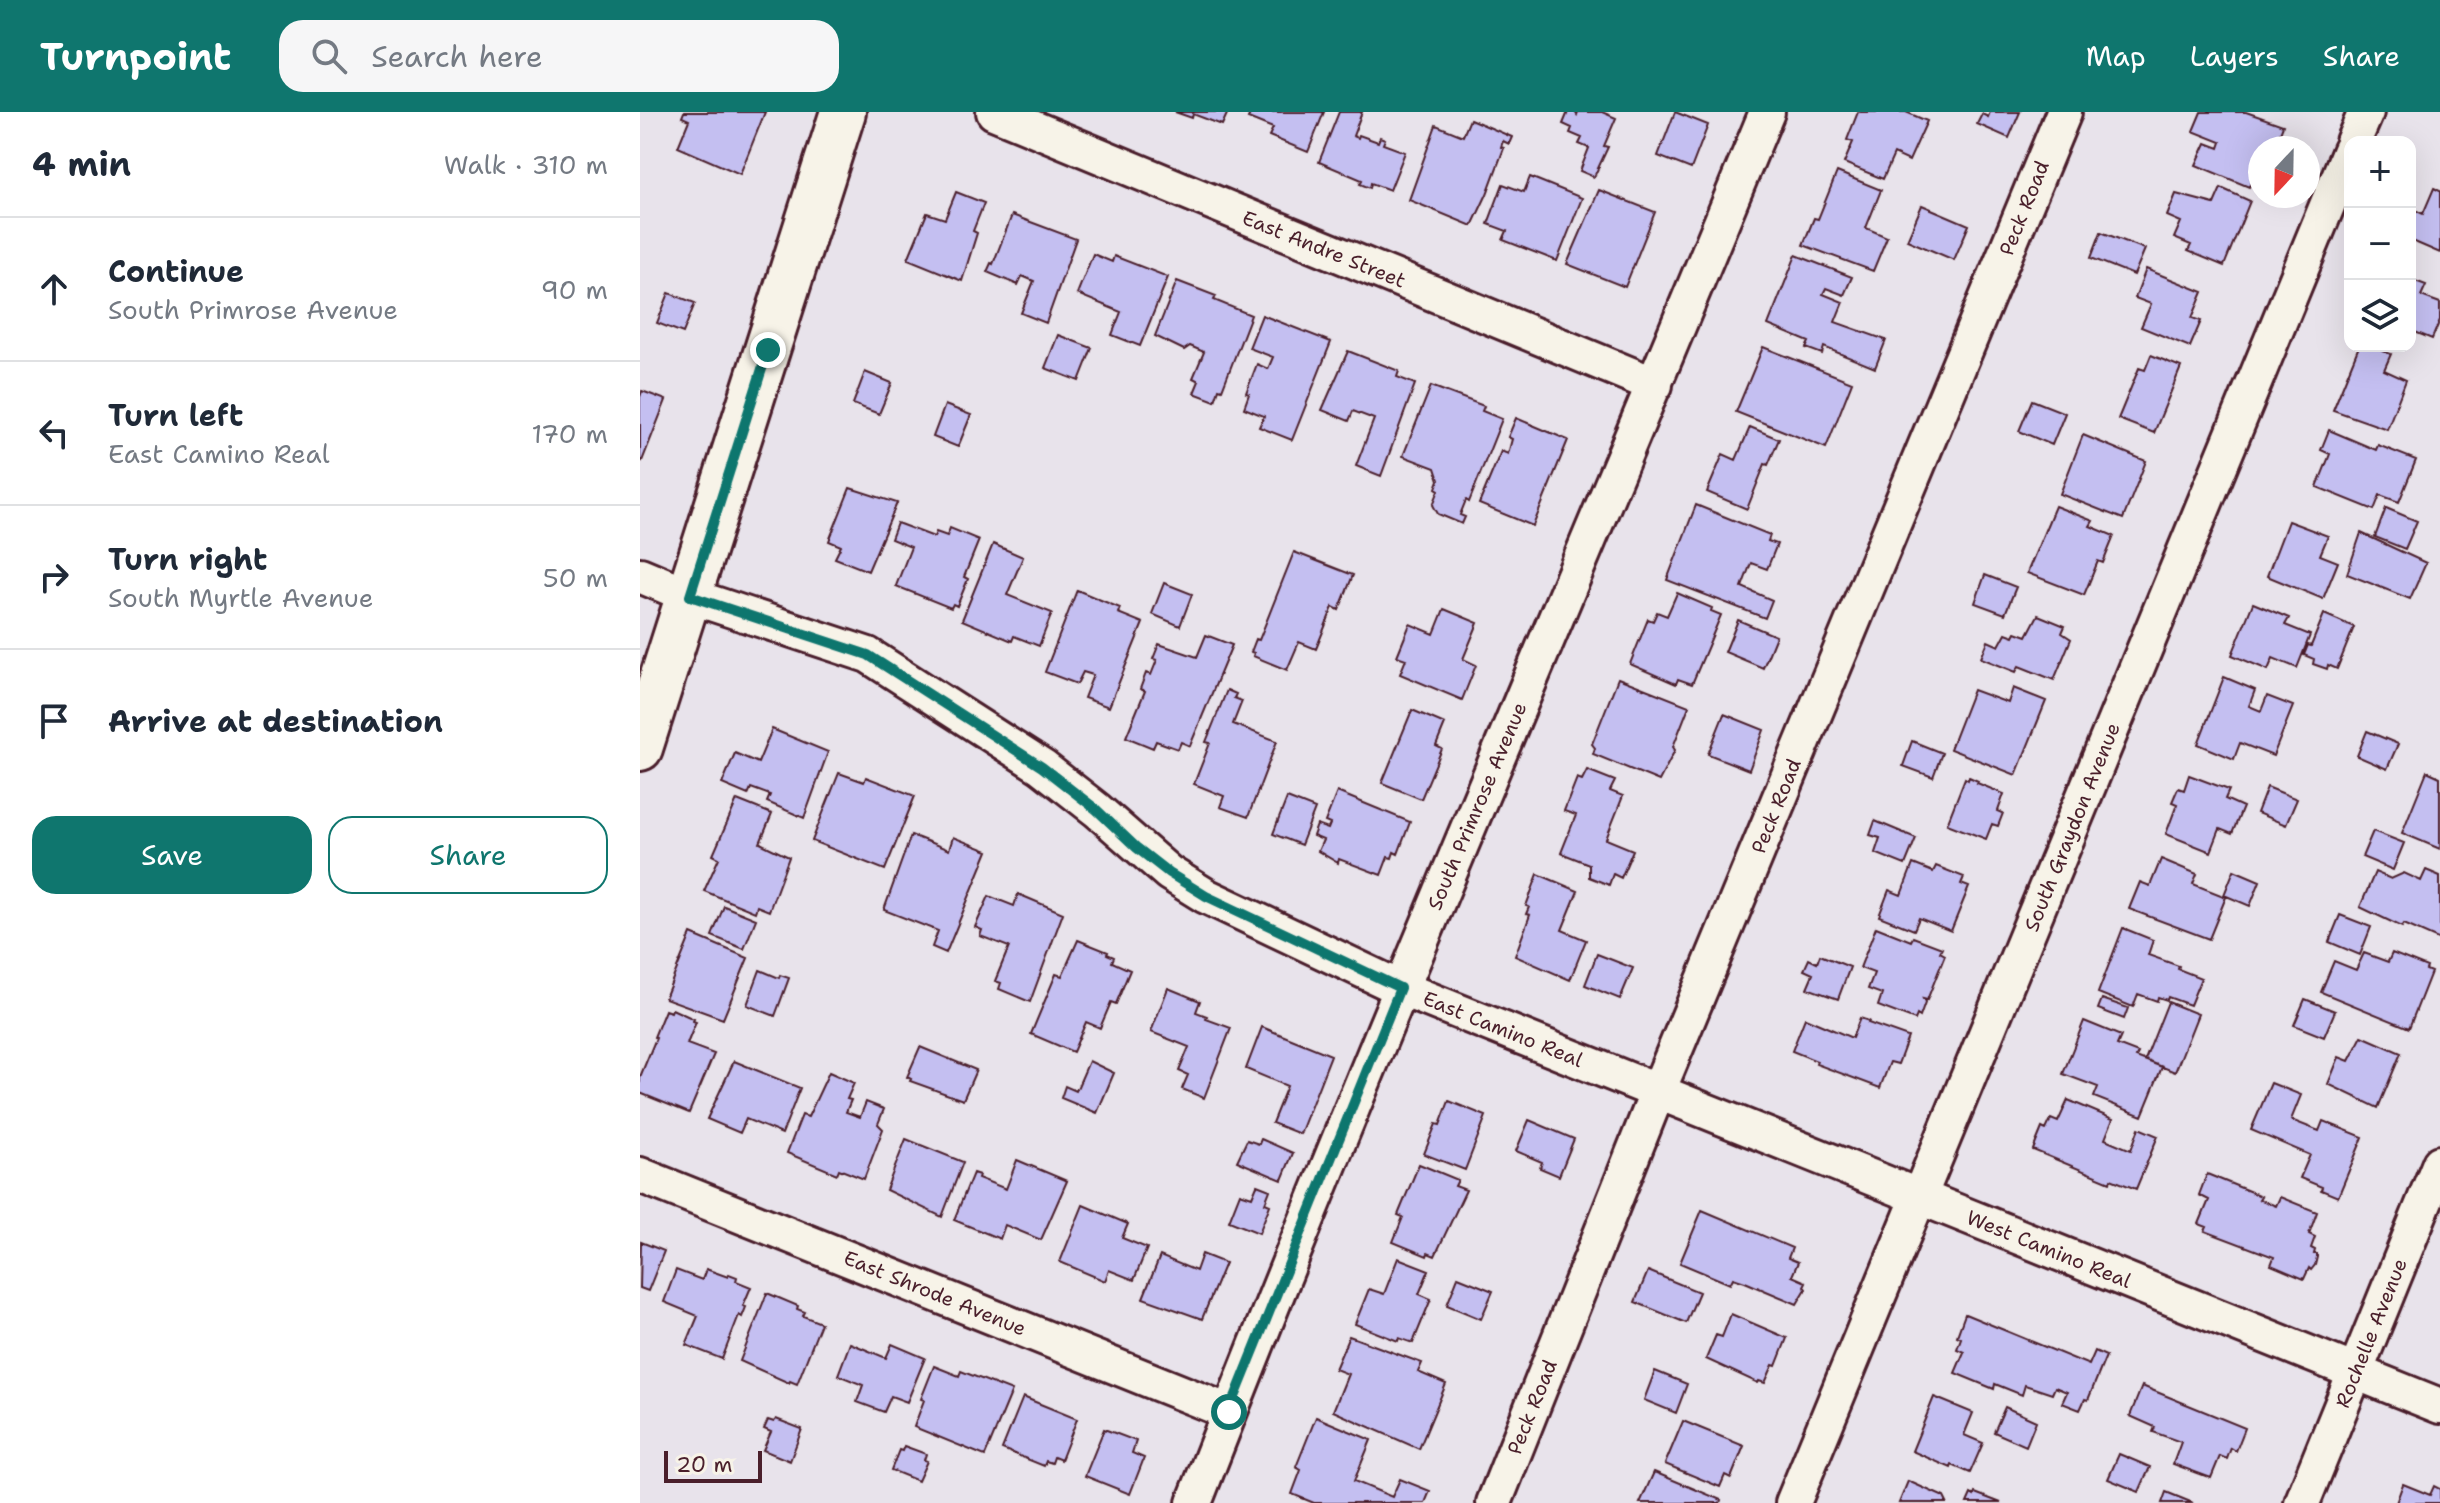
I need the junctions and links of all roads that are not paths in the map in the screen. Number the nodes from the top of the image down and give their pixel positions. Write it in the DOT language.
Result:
graph roads {
  1 [pos="843,112"];
  2 [pos="994,112"];
  3 [pos="1767,112"];
  4 [pos="2064,112"];
  5 [pos="2366,112"];
  6 [pos="2356,136"];
  7 [pos="2344,165"];
  8 [pos="1655,385"];
  9 [pos="640,575"];
  10 [pos="690,596"];
  11 [pos="640,748"];
  12 [pos="1400,988"];
  13 [pos="1658,1091"];
  14 [pos="2440,1163"];
  15 [pos="640,1175"];
  16 [pos="1920,1197"];
  17 [pos="2355,1371"];
  18 [pos="2440,1406"];
  19 [pos="1229,1412"];
  20 [pos="1194,1503"];
  21 [pos="1494,1503"];
  22 [pos="1793,1503"];
  23 [pos="2302,1503"];
  1 -- 10 [label="main road"];
  2 -- 8 [label="street, East Andre Street"];
  3 -- 8 [label="street, South Primrose Avenue"];
  4 -- 13 [label="street, Peck Road"];
  5 -- 6 [label="street"];
  7 -- 16 [label="street, South Graydon Avenue"];
  8 -- 12 [label="street, South Primrose Avenue"];
  9 -- 10 [label="street, East Camino Real"];
  10 -- 11 [label="main road"];
  10 -- 12 [label="street, East Camino Real"];
  12 -- 13 [label="street, East Camino Real"];
  12 -- 19 [label="street, South Primrose Avenue"];
  13 -- 16 [label="street, West Camino Real"];
  13 -- 21 [label="street, Peck Road"];
  14 -- 17 [label="street, Rochelle Avenue"];
  15 -- 19 [label="street, East Shrode Avenue"];
  16 -- 17 [label="street, West Camino Real"];
  16 -- 22 [label="street, South Graydon Avenue"];
  17 -- 18 [label="street, West Camino Real"];
  17 -- 23 [label="street, Rochelle Avenue"];
  19 -- 20 [label="street, South Primrose Avenue"];
}
